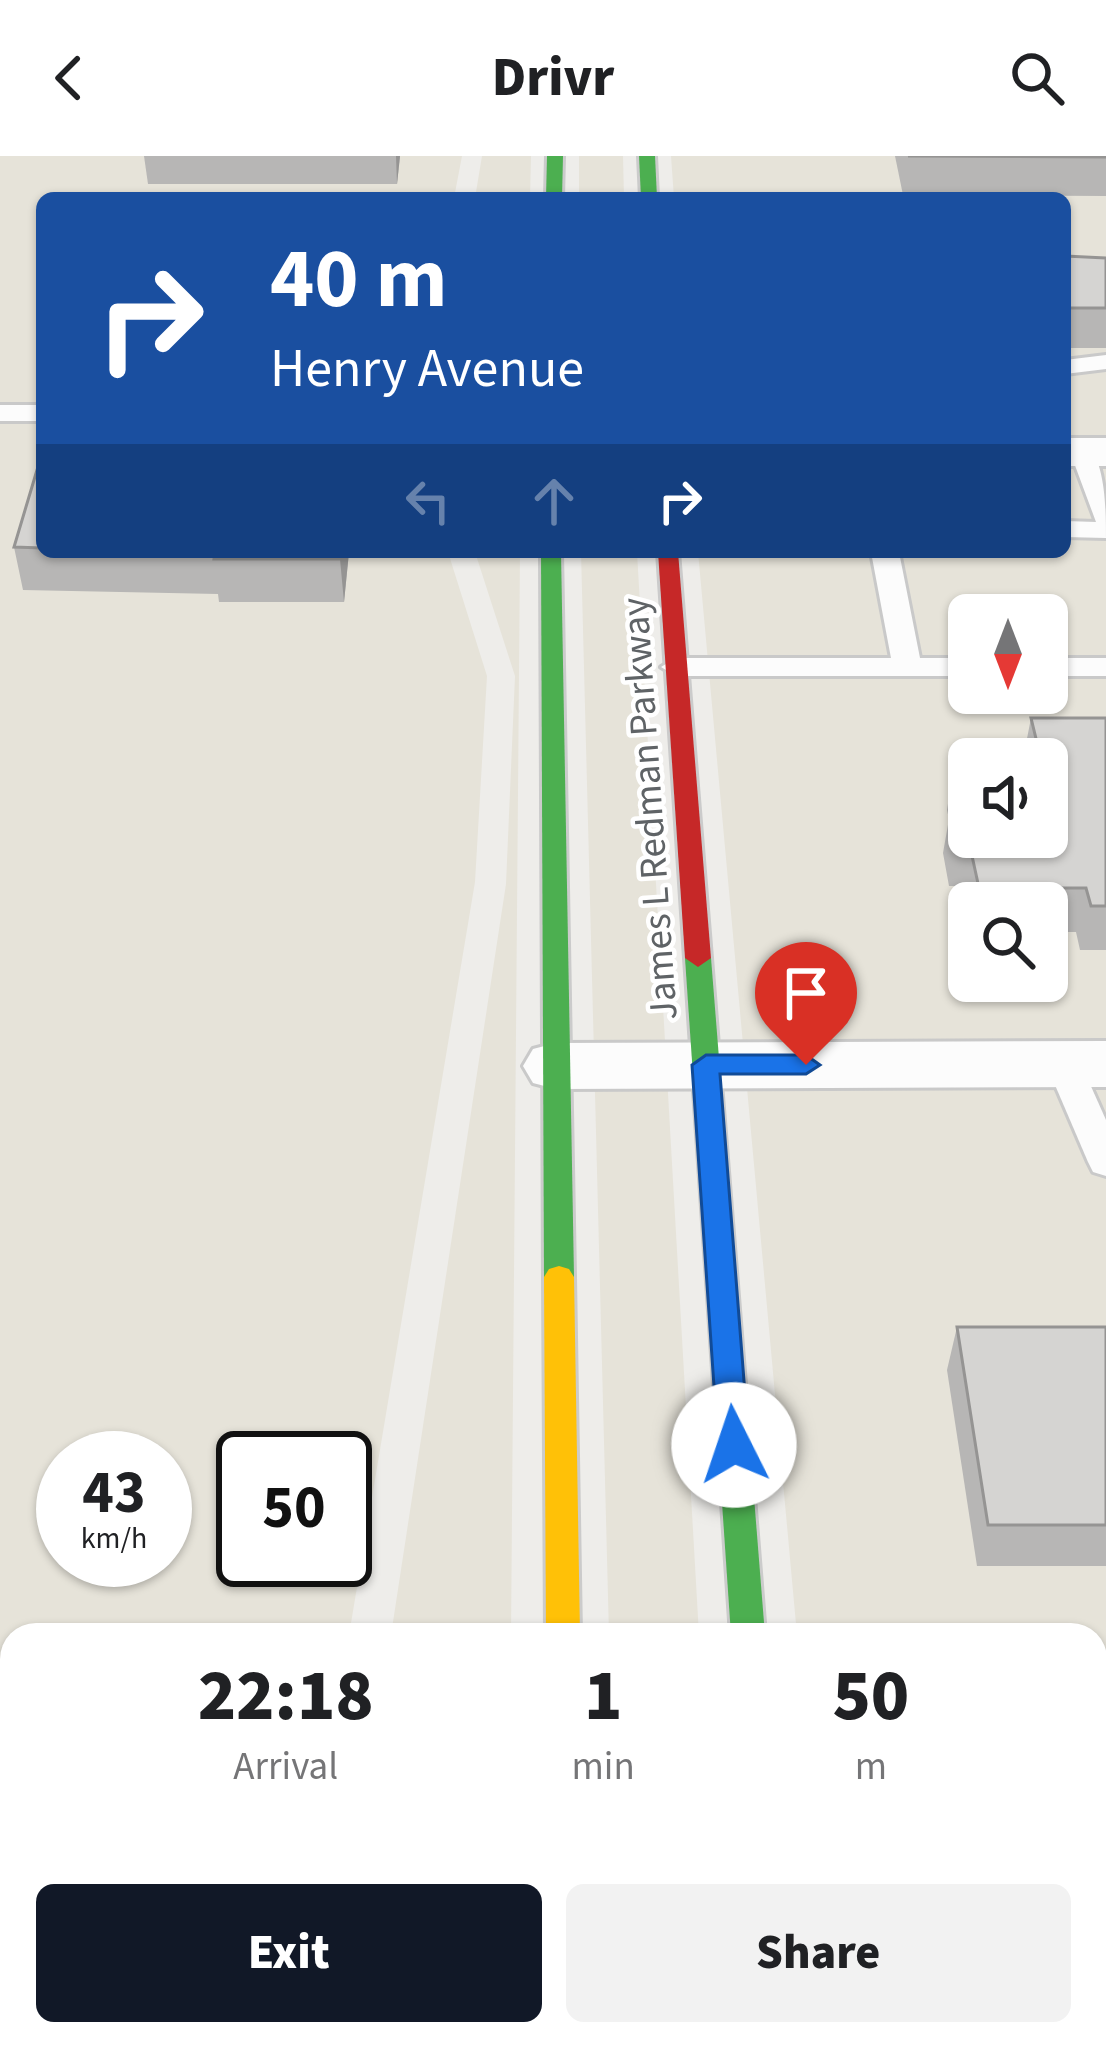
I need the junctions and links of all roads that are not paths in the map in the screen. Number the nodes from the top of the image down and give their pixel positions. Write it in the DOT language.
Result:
graph roads {
  1 [pos="555,156"];
  2 [pos="647,156"];
  3 [pos="554,192"];
  4 [pos="649,192"];
  5 [pos="1106,362"];
  6 [pos="1071,366"];
  7 [pos="0,413"];
  8 [pos="36,413"];
  9 [pos="1085,452"];
  10 [pos="1106,515"];
  11 [pos="1071,529"];
  12 [pos="1106,530"];
  13 [pos="551,558"];
  14 [pos="668,558"];
  15 [pos="886,558"];
  16 [pos="676,668"];
  17 [pos="907,668"];
  18 [pos="948,668"];
  19 [pos="1068,668"];
  20 [pos="1106,668"];
  21 [pos="1085,1064"];
  22 [pos="706,1065"];
  23 [pos="556,1066"];
  24 [pos="1106,1162"];
  25 [pos="563,1623"];
  26 [pos="747,1623"];
  1 -- 3 [label="main road"];
  2 -- 4 [label="main road"];
  5 -- 6 [label="lane"];
  7 -- 8 [label="lane"];
  9 -- 10 [label="lane"];
  11 -- 12 [label="lane"];
  13 -- 23 [label="main road, James L Redman Parkway"];
  14 -- 16 [label="main road, James L Redman Parkway"];
  15 -- 17 [label="lane"];
  16 -- 17 [label="lane"];
  16 -- 22 [label="main road, James L Redman Parkway"];
  17 -- 18 [label="lane"];
  19 -- 20 [label="lane"];
  21 -- 22 [label="street"];
  21 -- 24 [label="lane"];
  22 -- 23 [label="street"];
  22 -- 26 [label="main road, James L Redman Parkway"];
  23 -- 25 [label="main road, James L Redman Parkway"];
}
